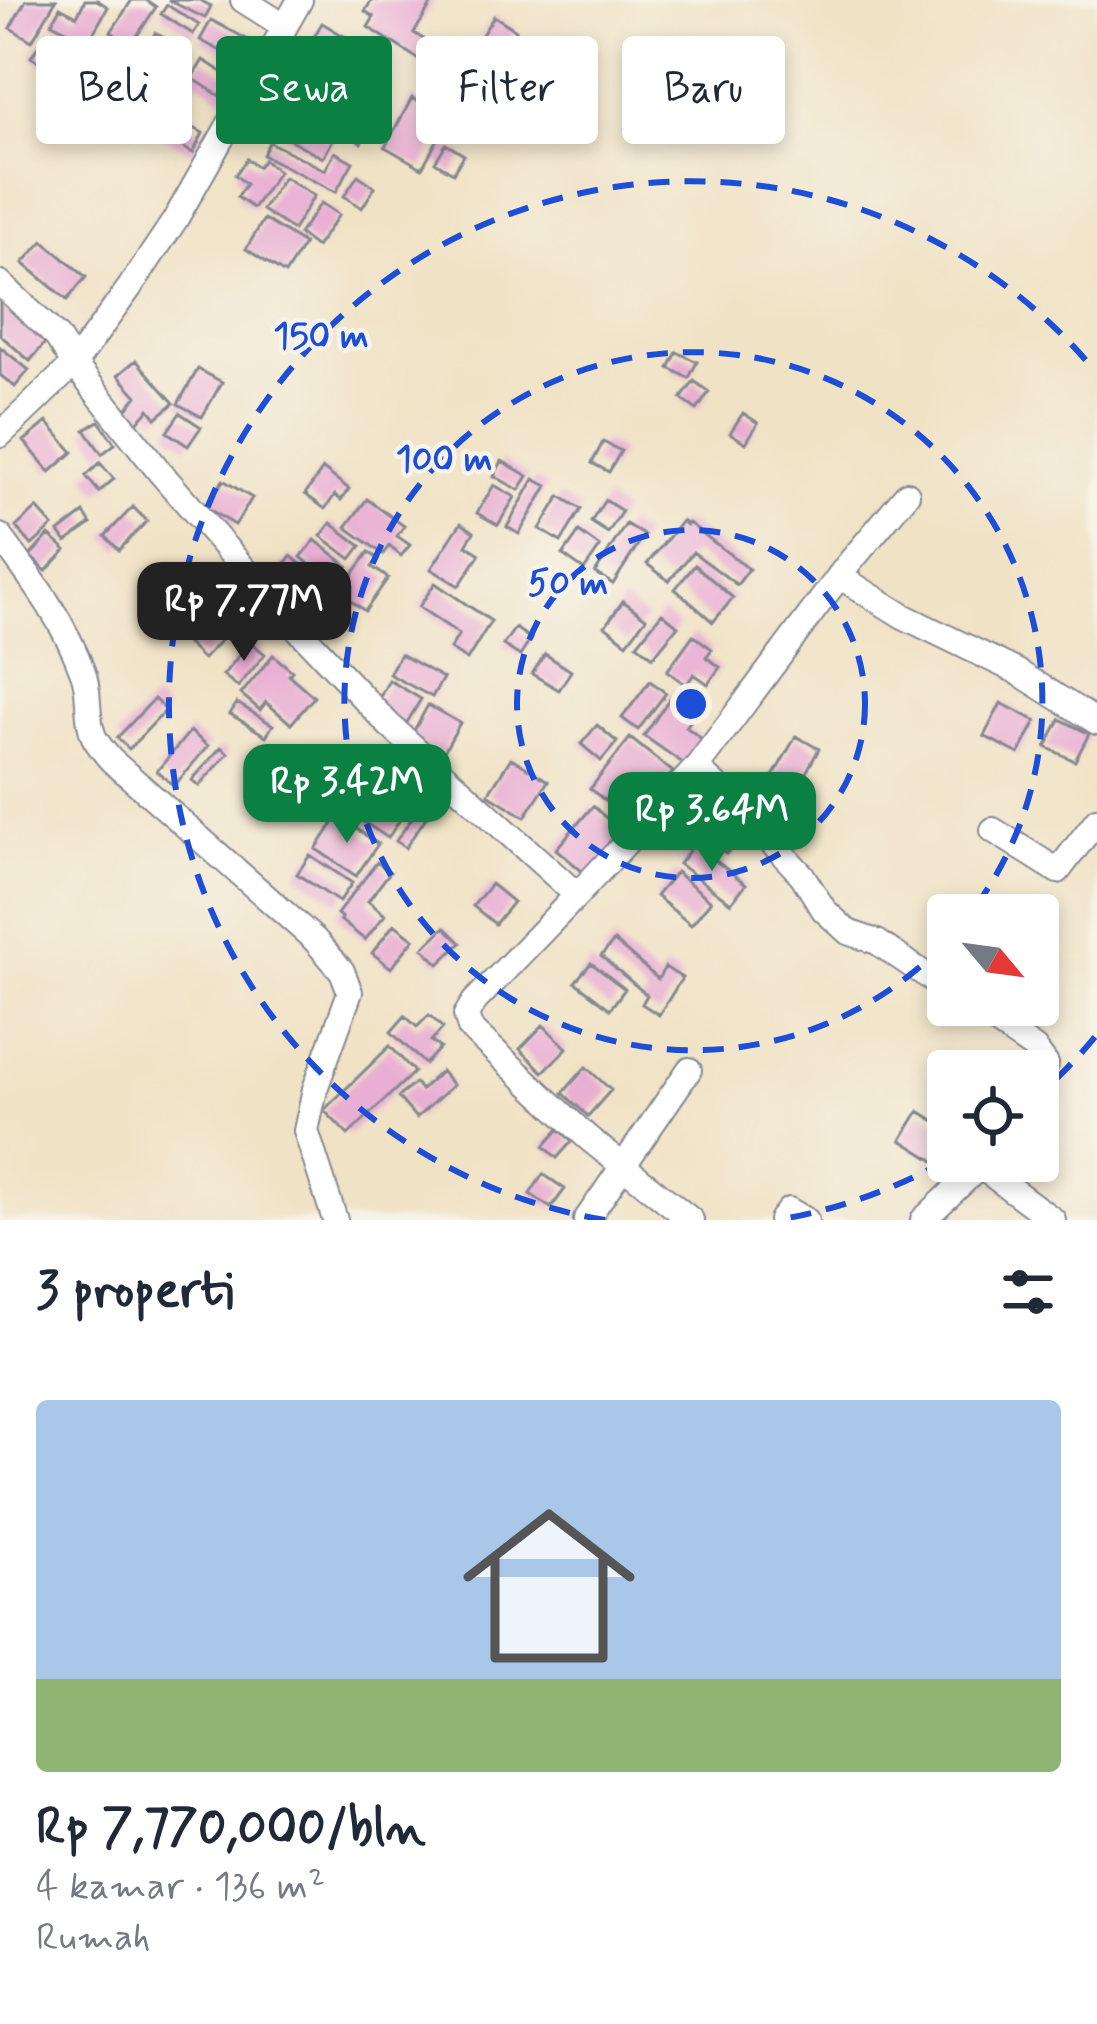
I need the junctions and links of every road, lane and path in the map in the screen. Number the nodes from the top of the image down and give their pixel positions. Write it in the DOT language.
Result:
graph roads {
  1 [pos="243,0"];
  2 [pos="300,0"];
  3 [pos="284,26"];
  4 [pos="0,283"];
  5 [pos="74,364"];
  6 [pos="0,435"];
  7 [pos="907,494"];
  8 [pos="0,536"];
  9 [pos="839,576"];
  10 [pos="1097,722"];
  11 [pos="696,768"];
  12 [pos="1097,820"];
  13 [pos="993,830"];
  14 [pos="577,895"];
  15 [pos="927,976"];
  16 [pos="1004,1026"];
  17 [pos="1036,1050"];
  18 [pos="689,1070"];
  19 [pos="622,1167"];
  20 [pos="963,1182"];
  21 [pos="1004,1182"];
  22 [pos="335,1220"];
  23 [pos="586,1220"];
  24 [pos="691,1220"];
  25 [pos="781,1220"];
  26 [pos="806,1220"];
  27 [pos="923,1220"];
  28 [pos="1052,1220"];
  1 -- 3 [label="street"];
  2 -- 3 [label="street"];
  3 -- 5 [label="street"];
  4 -- 5 [label="street"];
  5 -- 6 [label="street"];
  5 -- 14 [label="street"];
  7 -- 9 [label="street"];
  8 -- 22 [label="street"];
  9 -- 10 [label="street"];
  9 -- 11 [label="street"];
  11 -- 14 [label="street"];
  11 -- 15 [label="street"];
  12 -- 13 [label="street"];
  14 -- 19 [label="street"];
  16 -- 17 [label="street"];
  18 -- 19 [label="street"];
  19 -- 23 [label="street"];
  19 -- 24 [label="street"];
  20 -- 27 [label="street"];
  21 -- 28 [label="street"];
  25 -- 26 [label="street"];
}
